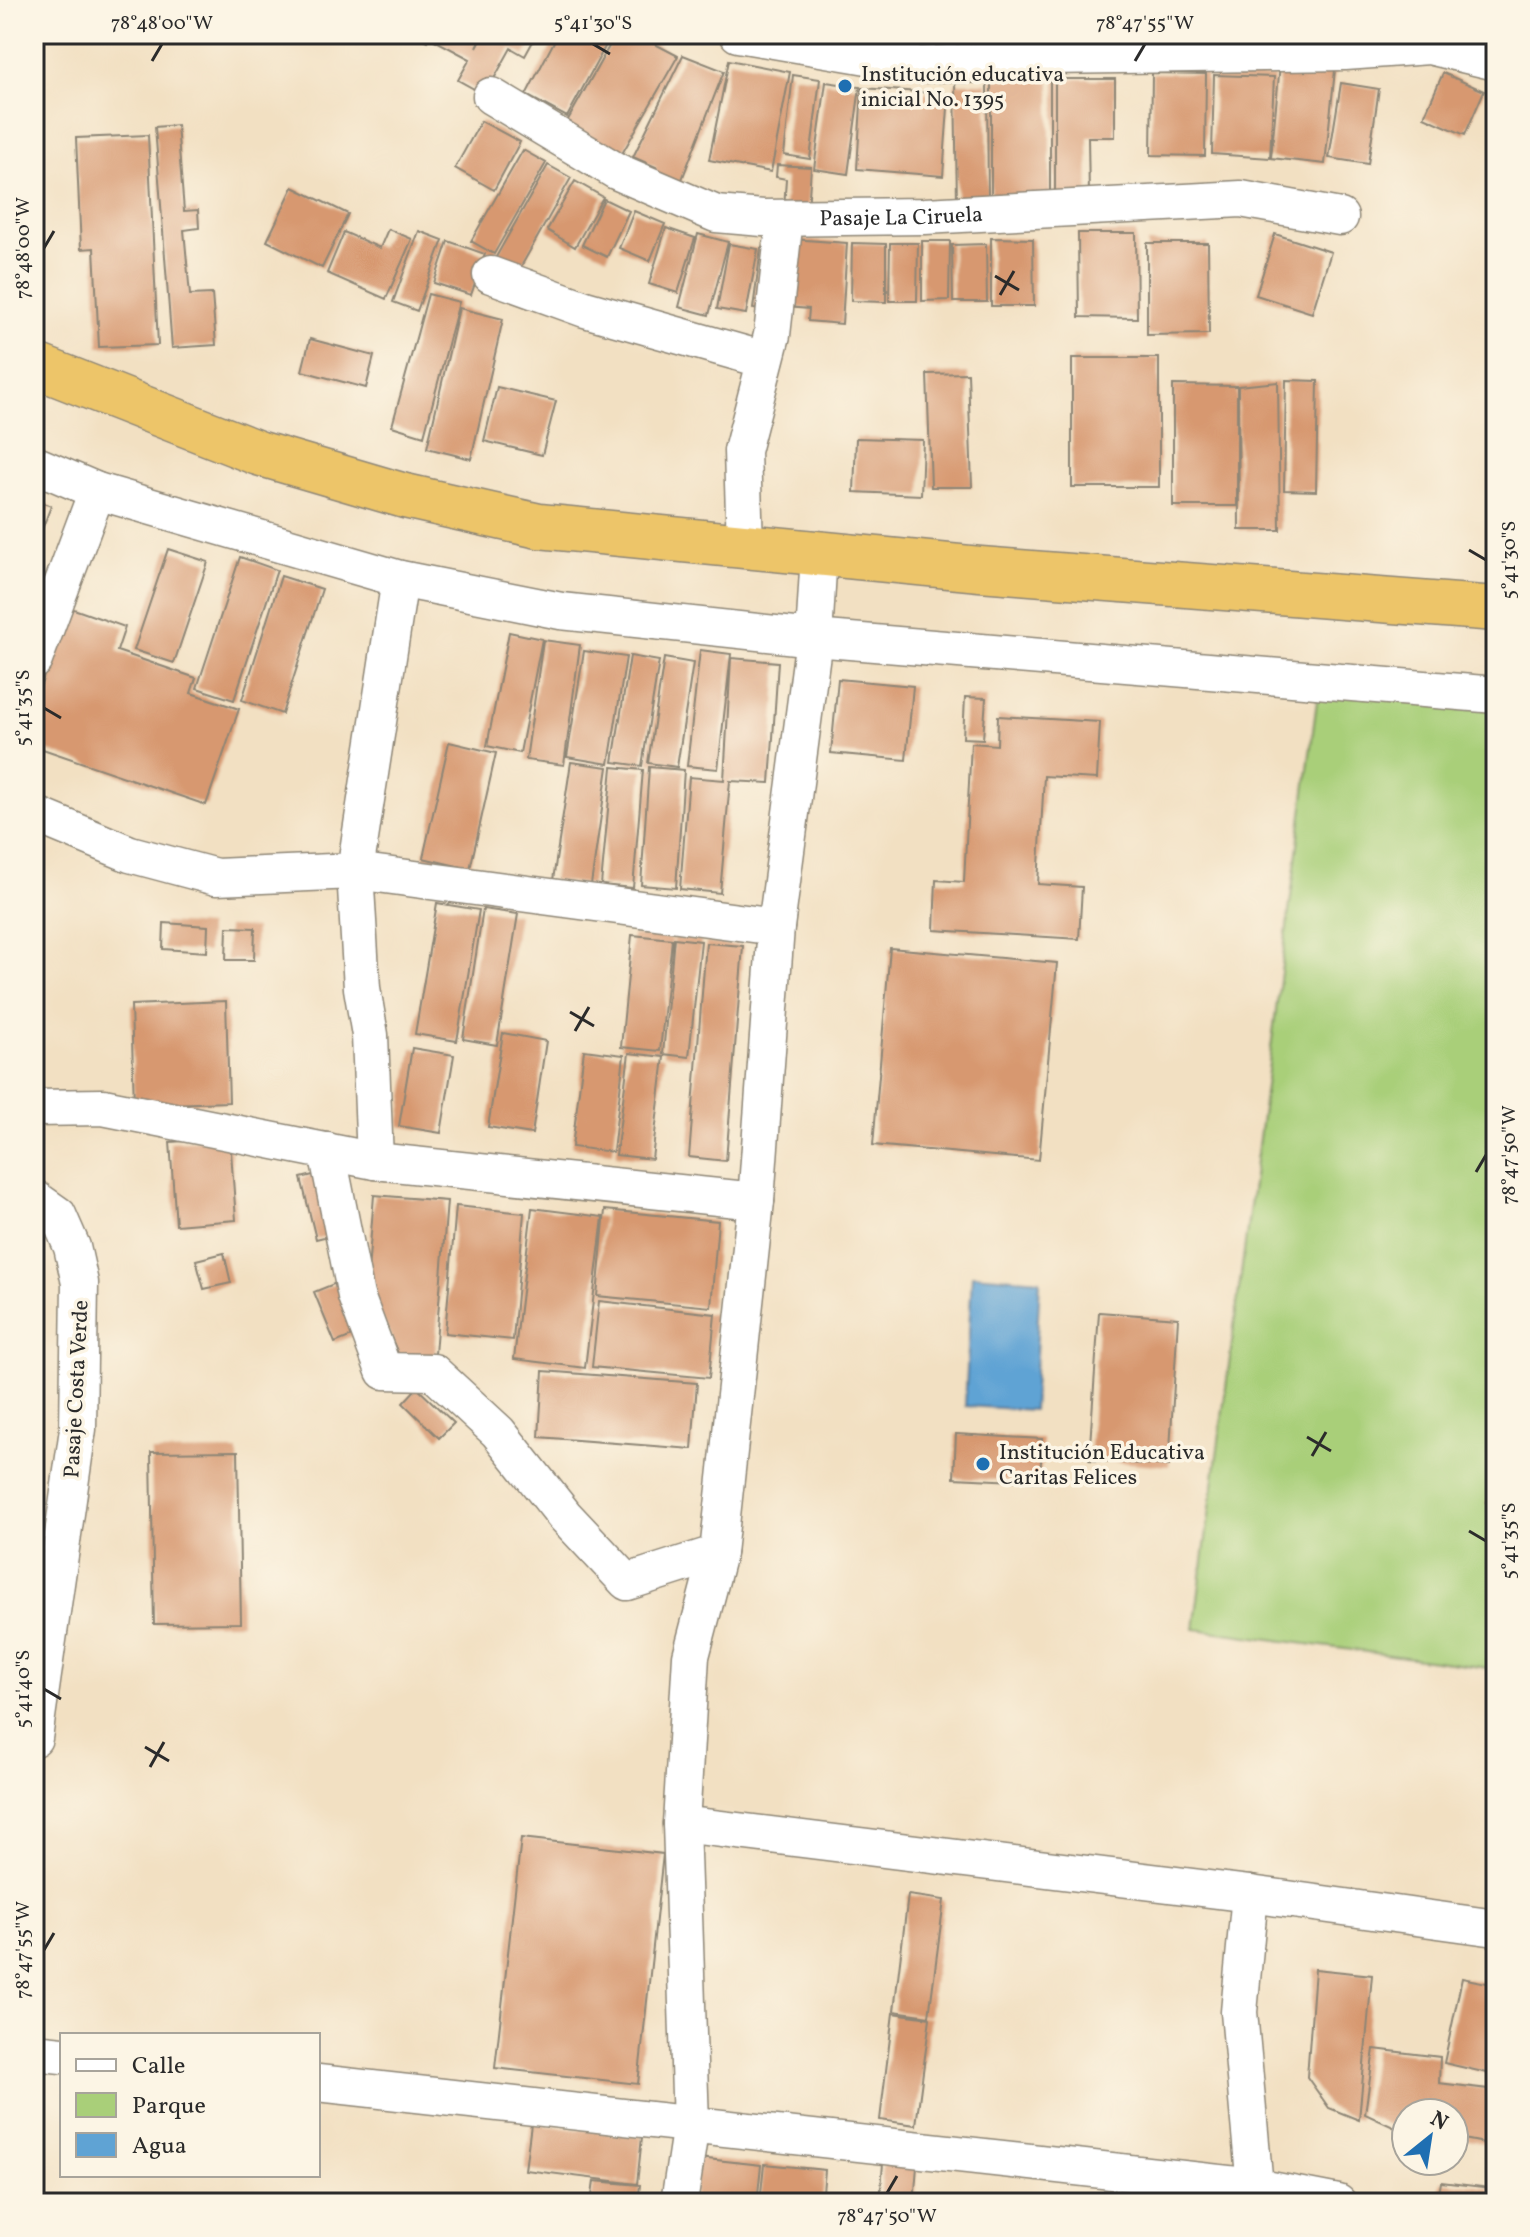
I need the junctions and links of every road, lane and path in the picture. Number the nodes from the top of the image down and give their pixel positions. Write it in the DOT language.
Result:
graph roads {
  1 [pos="738,34"];
  2 [pos="1433,40"];
  3 [pos="1052,45"];
  4 [pos="1496,62"];
  5 [pos="491,96"];
  6 [pos="1340,217"];
  7 [pos="785,218"];
  8 [pos="491,275"];
  9 [pos="765,360"];
  10 [pos="34,365"];
  11 [pos="34,464"];
  12 [pos="97,491"];
  13 [pos="745,546"];
  14 [pos="819,553"];
  15 [pos="400,579"];
  16 [pos="1496,609"];
  17 [pos="814,638"];
  18 [pos="34,660"];
  19 [pos="1496,695"];
  20 [pos="34,814"];
  21 [pos="355,871"];
  22 [pos="776,927"];
  23 [pos="34,1108"];
  24 [pos="327,1151"];
  25 [pos="375,1161"];
  26 [pos="34,1198"];
  27 [pos="756,1201"];
  28 [pos="718,1553"];
  29 [pos="34,1738"];
  30 [pos="681,1824"];
  31 [pos="1250,1894"];
  32 [pos="1496,1928"];
  33 [pos="34,2052"];
  34 [pos="60,2055"];
  35 [pos="320,2083"];
  36 [pos="691,2124"];
  37 [pos="1255,2187"];
  38 [pos="679,2203"];
  39 [pos="1338,2203"];
  1 -- 3 [label="street"];
  2 -- 3 [label="street"];
  2 -- 4 [label="street"];
  5 -- 7 [label="street, Pasaje La Ciruela"];
  6 -- 7 [label="street, Pasaje La Ciruela"];
  7 -- 9 [label="street"];
  8 -- 9 [label="street"];
  9 -- 13 [label="street"];
  10 -- 13 [label="highway"];
  11 -- 12 [label="street"];
  12 -- 15 [label="street"];
  12 -- 18 [label="street"];
  13 -- 14 [label="highway"];
  14 -- 16 [label="highway"];
  14 -- 17 [label="street"];
  15 -- 17 [label="street"];
  15 -- 21 [label="street"];
  17 -- 19 [label="street"];
  17 -- 22 [label="street"];
  20 -- 21 [label="street"];
  21 -- 22 [label="street"];
  21 -- 25 [label="street"];
  22 -- 27 [label="street"];
  23 -- 24 [label="street"];
  24 -- 25 [label="street"];
  24 -- 28 [label="street"];
  25 -- 27 [label="street"];
  26 -- 29 [label="street, Pasaje Costa Verde"];
  27 -- 28 [label="street"];
  28 -- 30 [label="street"];
  30 -- 31 [label="street"];
  30 -- 36 [label="street"];
  31 -- 32 [label="street"];
  31 -- 37 [label="street"];
  33 -- 34 [label="street"];
  35 -- 36 [label="street"];
  36 -- 37 [label="street"];
  36 -- 38 [label="street"];
  37 -- 39 [label="street"];
}
